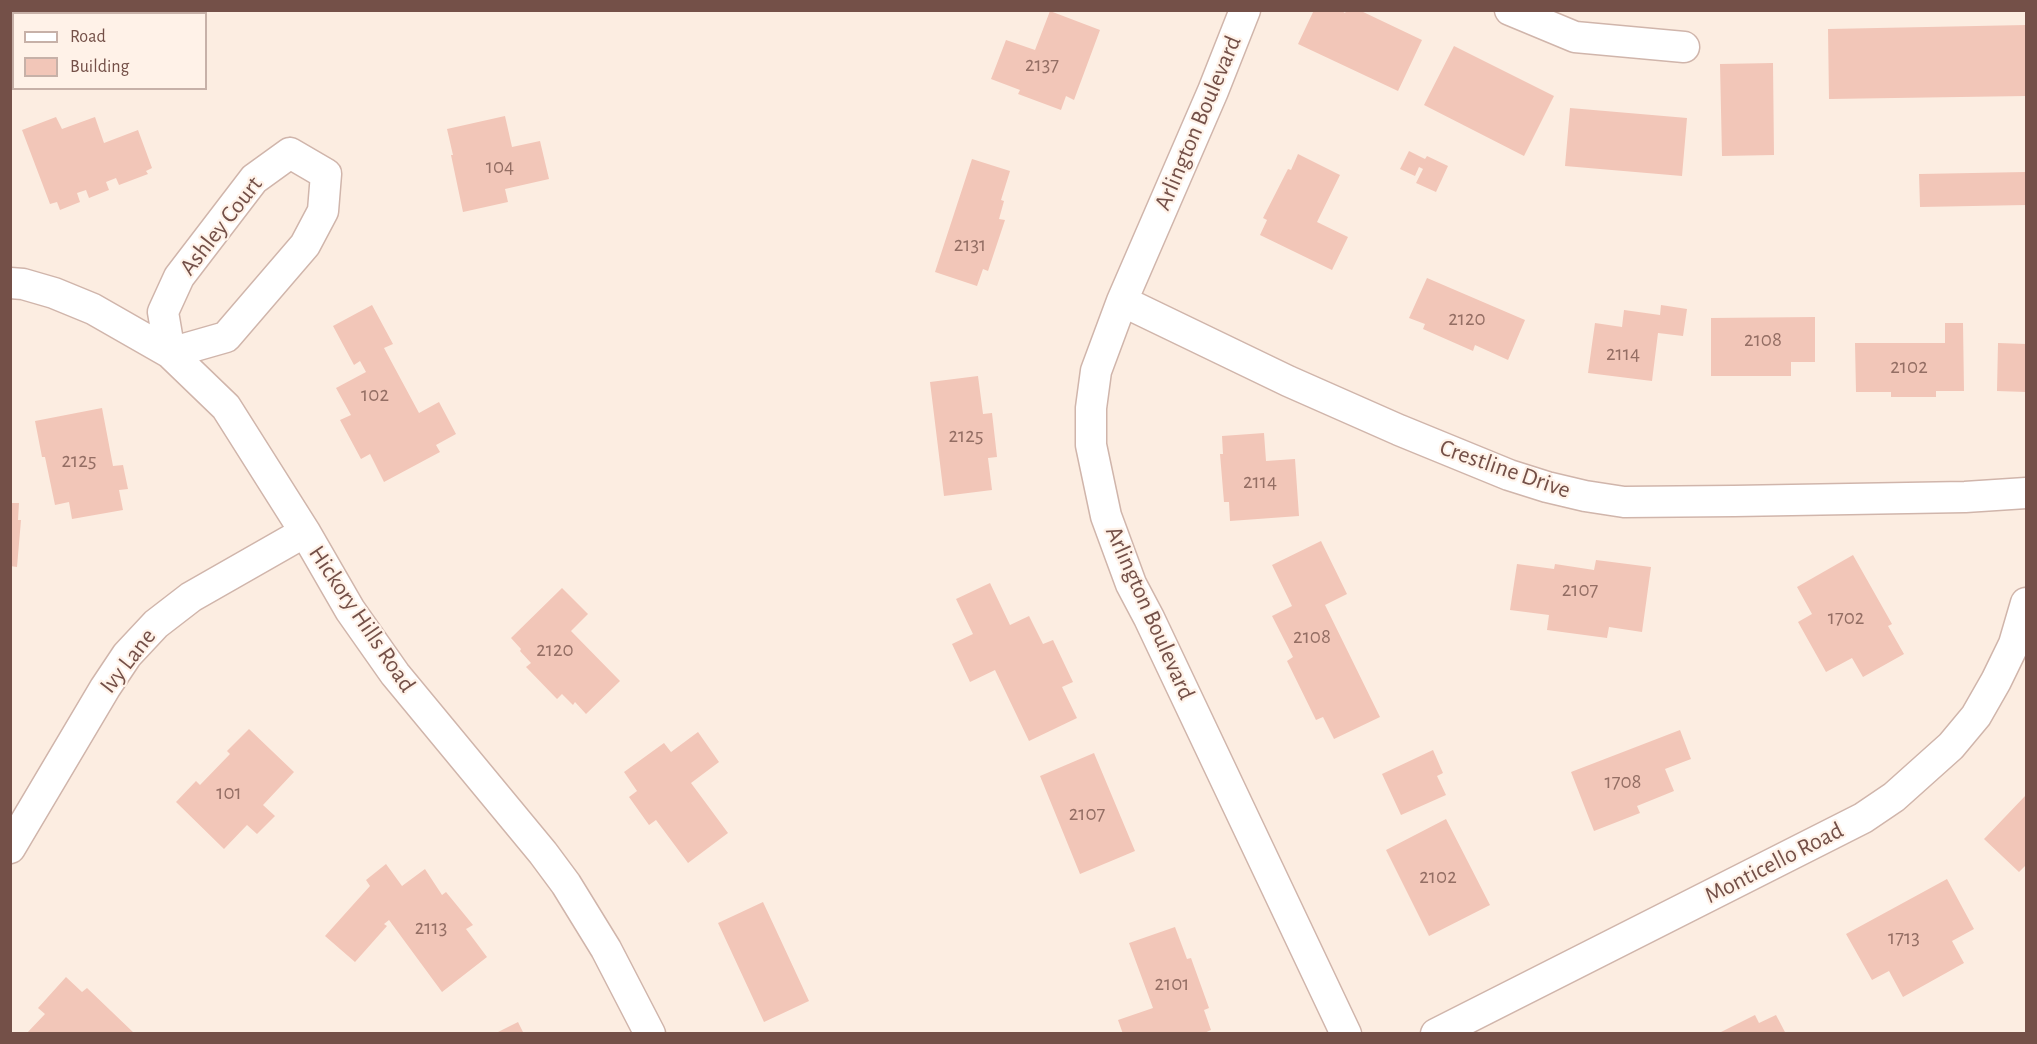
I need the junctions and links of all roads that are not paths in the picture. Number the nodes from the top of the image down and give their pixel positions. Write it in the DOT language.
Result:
graph roads {
  1 [pos="1245,10"];
  2 [pos="1510,10"];
  3 [pos="1684,47"];
  4 [pos="10,283"];
  5 [pos="1122,301"];
  6 [pos="170,353"];
  7 [pos="2026,493"];
  8 [pos="305,532"];
  9 [pos="2026,603"];
  10 [pos="10,848"];
  11 [pos="650,1034"];
  12 [pos="1346,1034"];
  13 [pos="1436,1034"];
  1 -- 5 [label="street, Arlington Boulevard"];
  2 -- 3 [label="street"];
  4 -- 6 [label="street, Hickory Hills Road"];
  5 -- 7 [label="street, Crestline Drive"];
  5 -- 12 [label="street, Arlington Boulevard"];
  6 -- 6 [label="street, Ashley Court"];
  6 -- 8 [label="street, Hickory Hills Road"];
  8 -- 10 [label="street, Ivy Lane"];
  8 -- 11 [label="street, Hickory Hills Road"];
  9 -- 13 [label="street, Monticello Road"];
}
